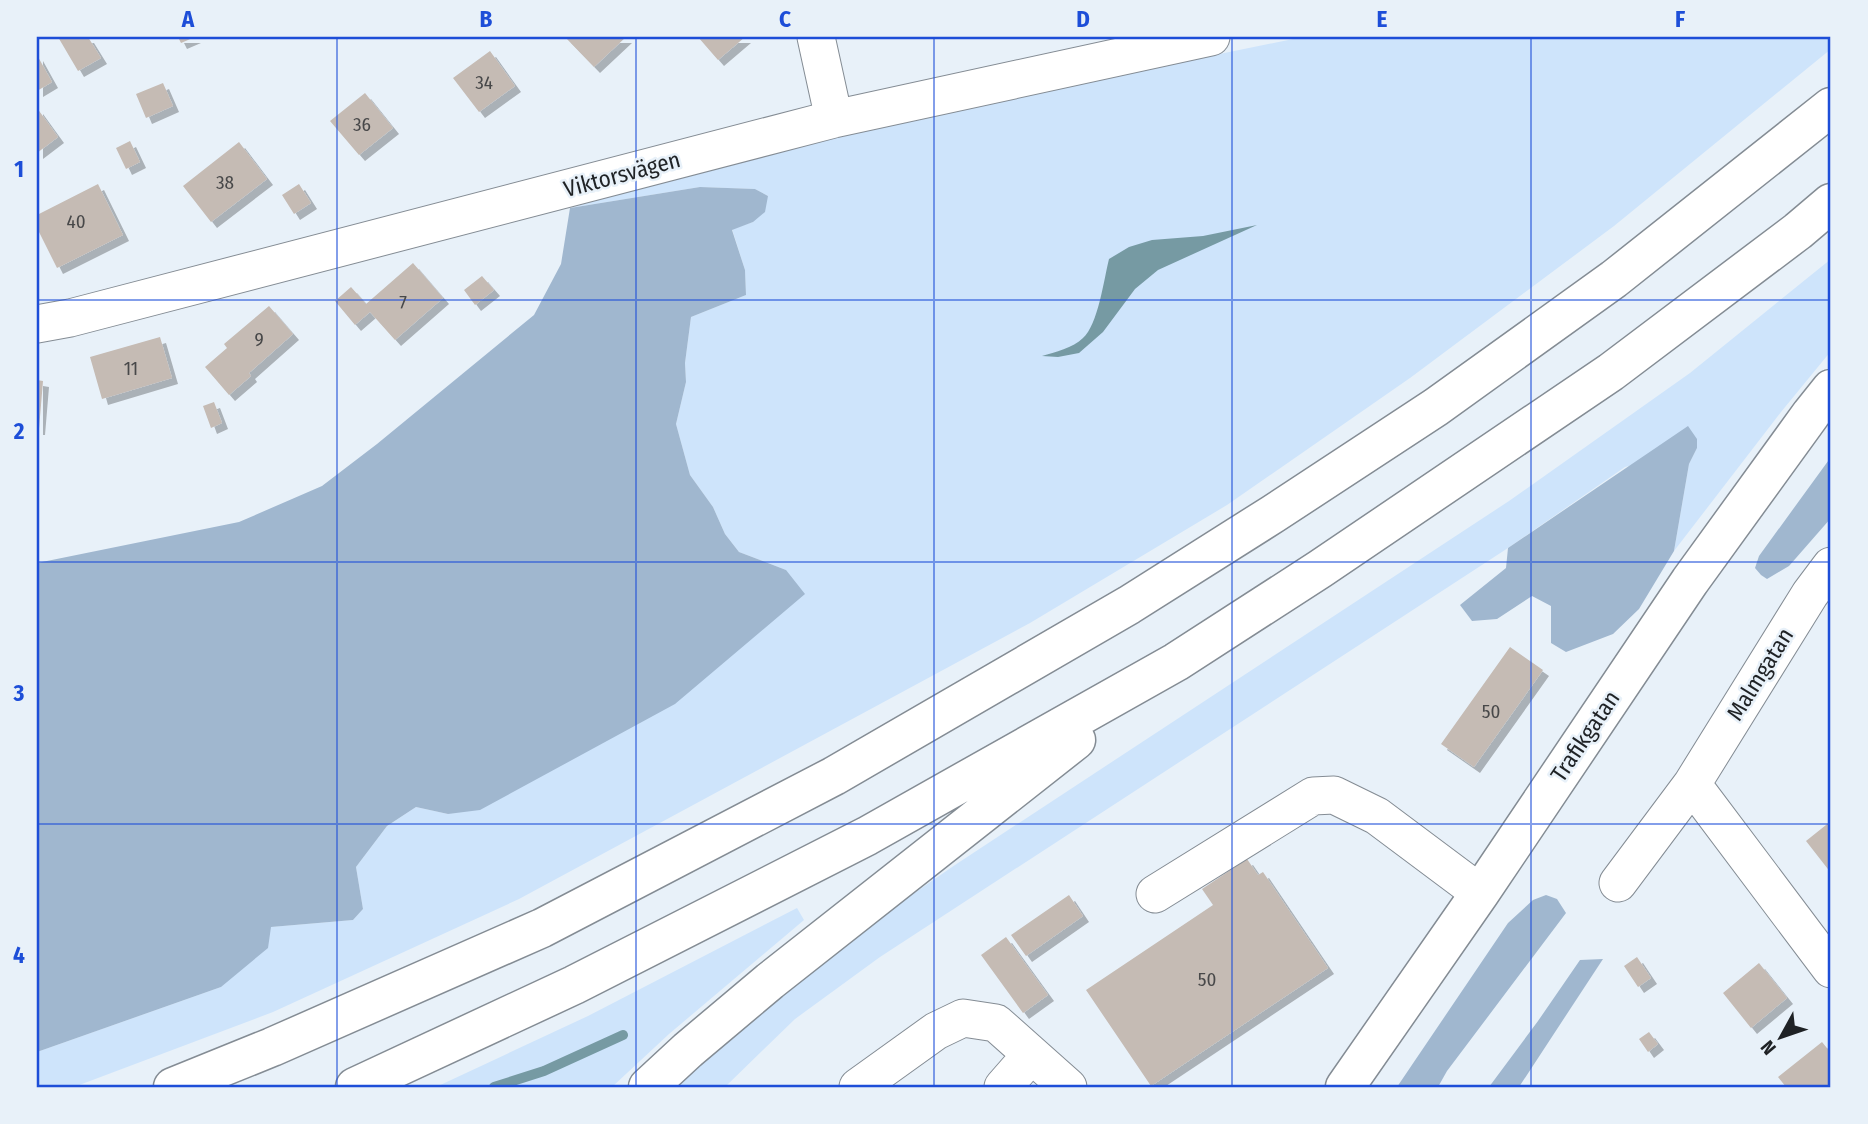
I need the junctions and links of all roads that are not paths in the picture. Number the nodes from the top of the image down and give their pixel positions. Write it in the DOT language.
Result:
graph roads {
  1 [pos="816,37"];
  2 [pos="1211,37"];
  3 [pos="1831,107"];
  4 [pos="834,119"];
  5 [pos="1831,203"];
  6 [pos="37,324"];
  7 [pos="1831,389"];
  8 [pos="1831,566"];
  9 [pos="1177,662"];
  10 [pos="1692,784"];
  11 [pos="1618,883"];
  12 [pos="1480,893"];
  13 [pos="1155,894"];
  14 [pos="1831,969"];
  15 [pos="1031,1055"];
  16 [pos="173,1087"];
  17 [pos="355,1087"];
  18 [pos="649,1087"];
  19 [pos="858,1087"];
  20 [pos="1003,1087"];
  21 [pos="1068,1087"];
  22 [pos="1345,1087"];
  1 -- 4 [label="street"];
  2 -- 4 [label="street, Viktorsvägen"];
  3 -- 16 [label="main road"];
  4 -- 6 [label="street, Viktorsvägen"];
  5 -- 9 [label="main road"];
  7 -- 12 [label="main road, Trafikgatan"];
  8 -- 10 [label="street, Malmgatan"];
  9 -- 17 [label="main road"];
  9 -- 18 [label="main road"];
  10 -- 11 [label="street, Malmgatan"];
  10 -- 14 [label="street"];
  12 -- 13 [label="street"];
  12 -- 22 [label="main road, Trafikgatan"];
  15 -- 19 [label="street"];
  15 -- 20 [label="street"];
  15 -- 21 [label="street"];
}
